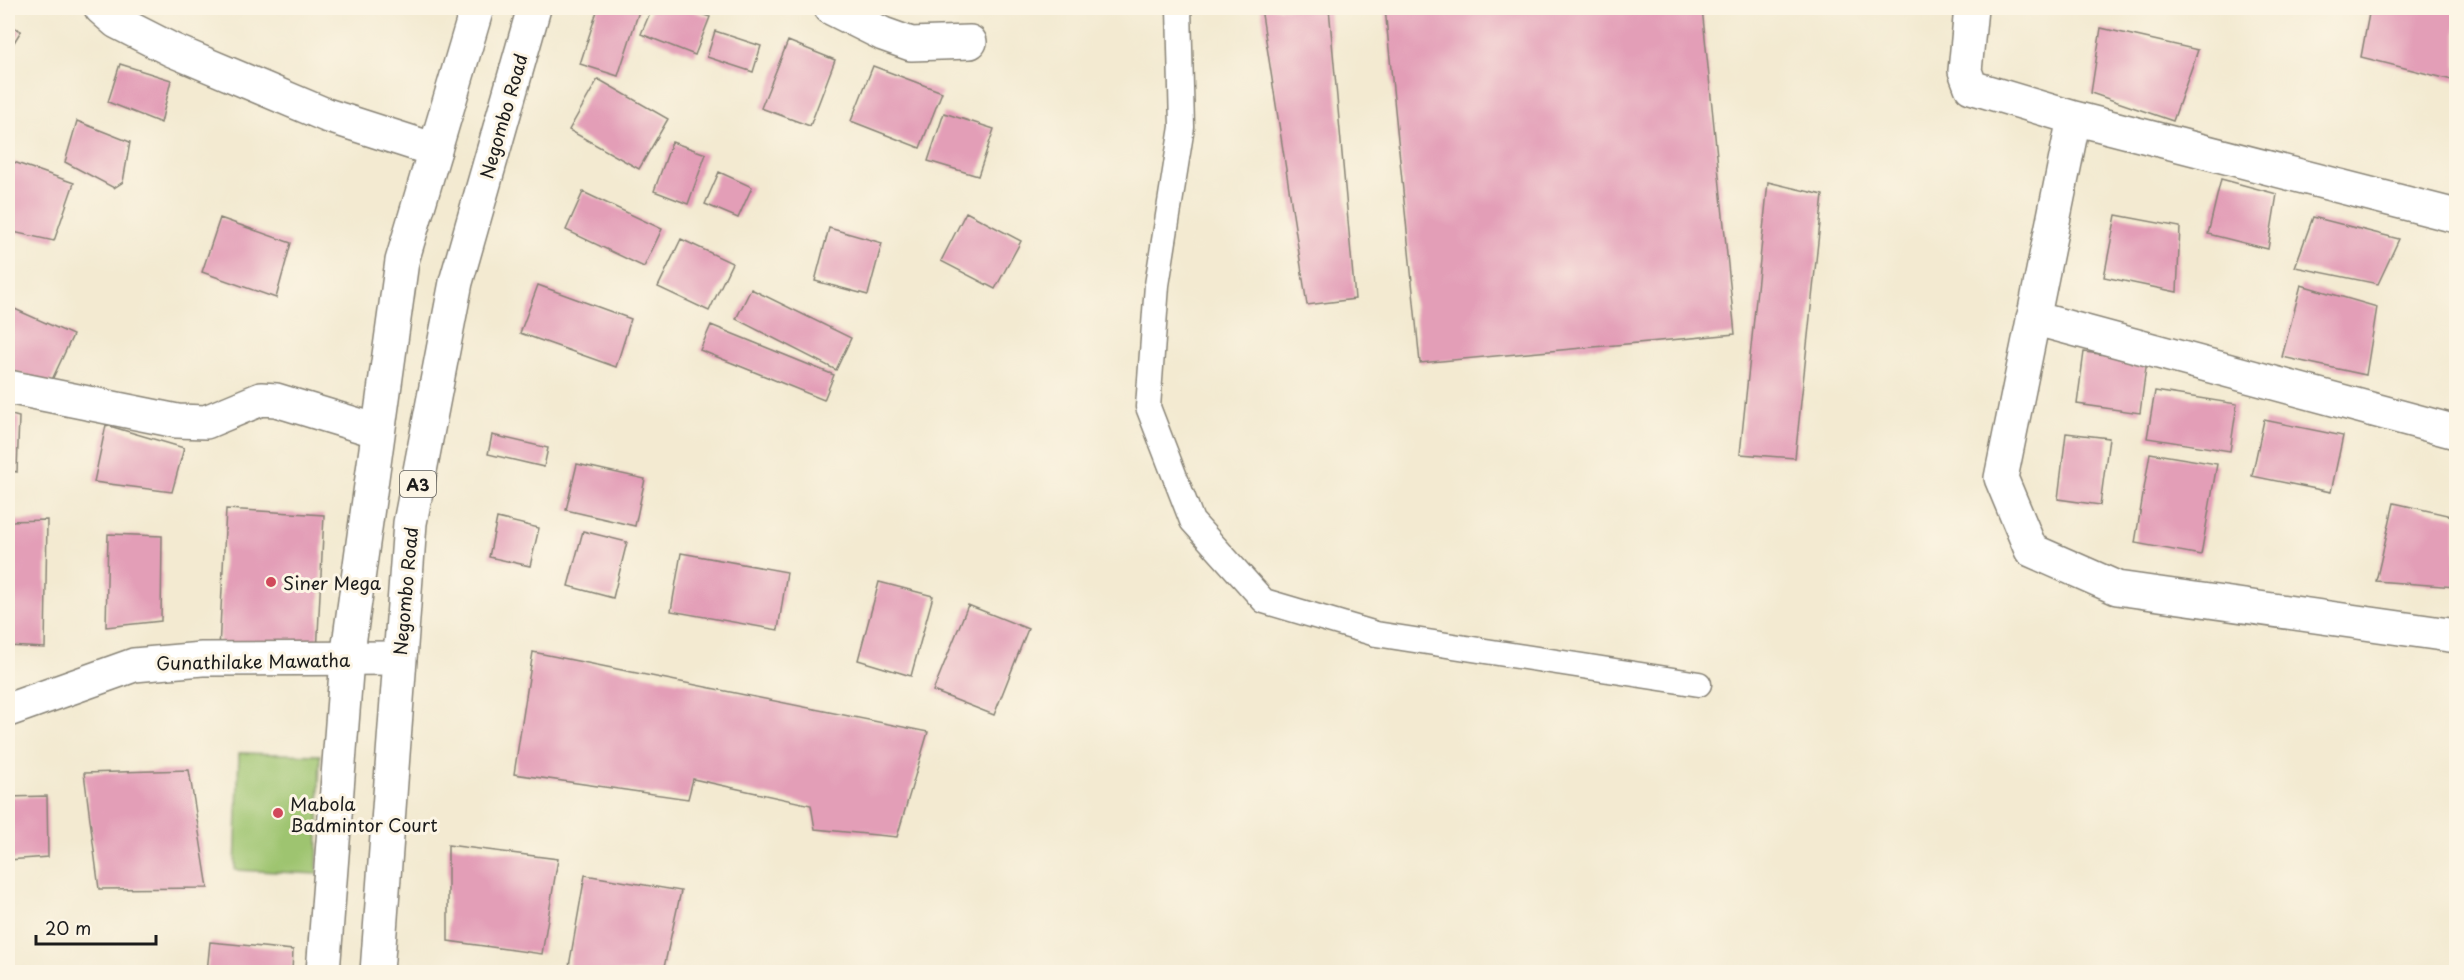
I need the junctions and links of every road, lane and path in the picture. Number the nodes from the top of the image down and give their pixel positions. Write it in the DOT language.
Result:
graph roads {
  1 [pos="101,8"];
  2 [pos="477,8"];
  3 [pos="534,8"];
  4 [pos="831,8"];
  5 [pos="1179,8"];
  6 [pos="1971,8"];
  7 [pos="970,42"];
  8 [pos="2074,118"];
  9 [pos="435,150"];
  10 [pos="2457,216"];
  11 [pos="2033,318"];
  12 [pos="8,387"];
  13 [pos="378,431"];
  14 [pos="2457,432"];
  15 [pos="2457,636"];
  16 [pos="399,658"];
  17 [pos="347,659"];
  18 [pos="1700,684"];
  19 [pos="8,710"];
  20 [pos="323,972"];
  21 [pos="377,972"];
  1 -- 9 [label="main road"];
  2 -- 9 [label="main road, A3"];
  3 -- 16 [label="main road, Negombo Road / A3"];
  4 -- 7 [label="main road"];
  5 -- 18 [label="lane"];
  6 -- 8 [label="main road"];
  8 -- 10 [label="main road"];
  8 -- 11 [label="main road"];
  9 -- 13 [label="main road, A3"];
  11 -- 14 [label="main road"];
  11 -- 15 [label="main road"];
  12 -- 13 [label="main road"];
  13 -- 17 [label="main road, A3"];
  16 -- 17 [label="main road, Gunathilake Mawatha"];
  16 -- 21 [label="main road, Negombo Road / A3"];
  17 -- 19 [label="main road, Gunathilake Mawatha"];
  17 -- 20 [label="main road, A3"];
}
